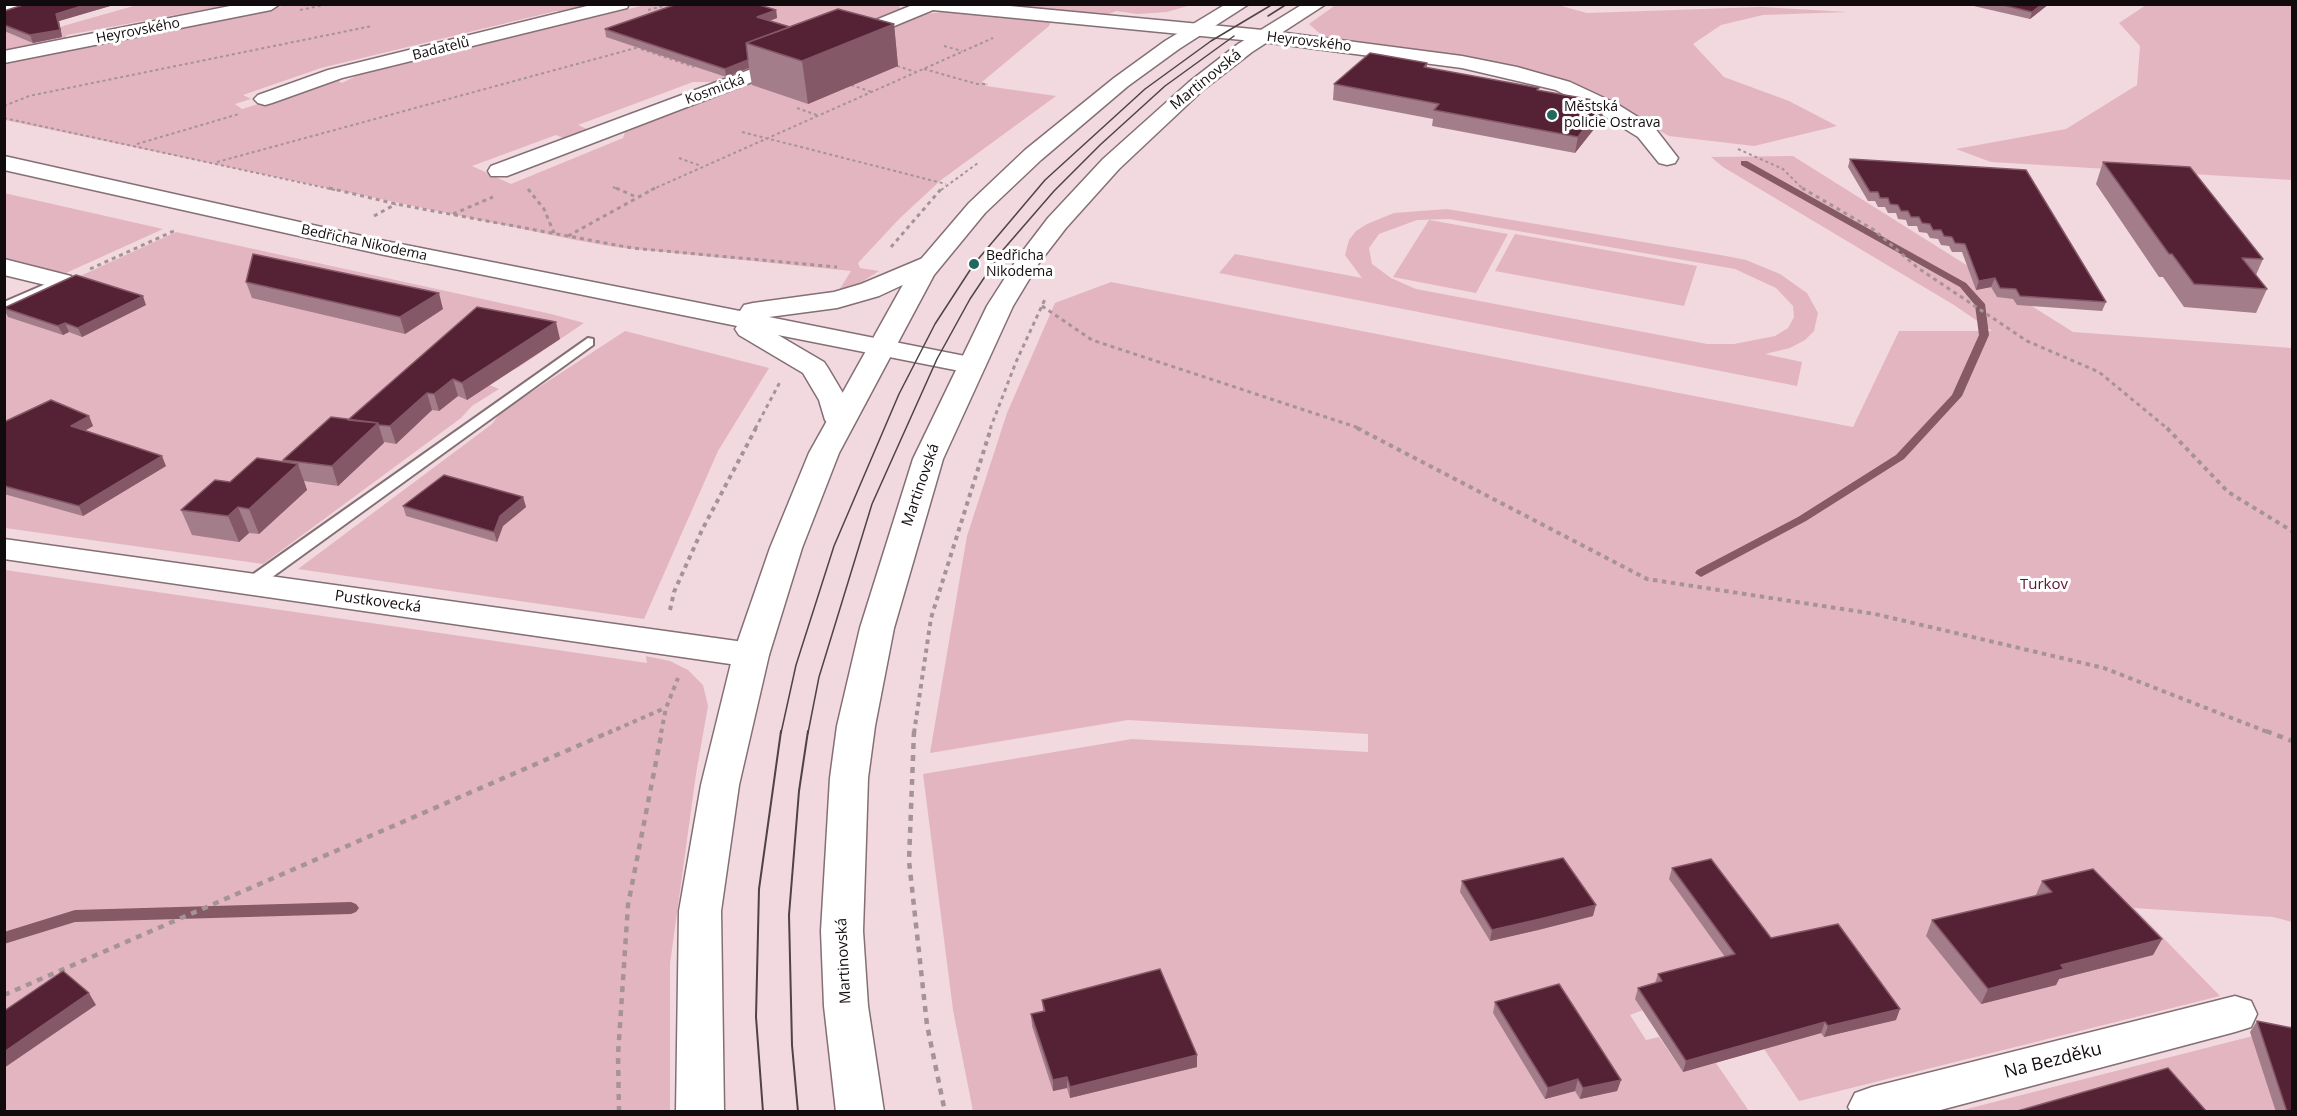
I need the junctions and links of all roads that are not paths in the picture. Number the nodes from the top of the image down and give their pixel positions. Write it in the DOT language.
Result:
graph roads {
  1 [pos="27,4"];
  2 [pos="271,4"];
  3 [pos="620,4"];
  4 [pos="924,4"];
  5 [pos="1240,4"];
  6 [pos="1317,4"];
  7 [pos="930,5"];
  8 [pos="4,11"];
  9 [pos="1195,31"];
  10 [pos="1263,36"];
  11 [pos="832,44"];
  12 [pos="811,53"];
  13 [pos="4,57"];
  14 [pos="265,99"];
  15 [pos="1667,158"];
  16 [pos="4,163"];
  17 [pos="499,171"];
  18 [pos="930,263"];
  19 [pos="4,267"];
  20 [pos="62,281"];
  21 [pos="4,307"];
  22 [pos="724,314"];
  23 [pos="588,342"];
  24 [pos="880,348"];
  25 [pos="970,365"];
  26 [pos="840,420"];
  27 [pos="4,549"];
  28 [pos="251,584"];
  29 [pos="751,655"];
  30 [pos="2235,1014"];
  31 [pos="1867,1110"];
  32 [pos="700,1112"];
  33 [pos="860,1112"];
  1 -- 8 [label="street"];
  2 -- 13 [label="street, Heyrovského"];
  3 -- 14 [label="street, Badatelů"];
  4 -- 7 [label="street, Heyrovského"];
  5 -- 9 [label="street"];
  6 -- 10 [label="street, Martinovská"];
  7 -- 9 [label="street, Heyrovského"];
  7 -- 11 [label="street"];
  9 -- 10 [label="street, Heyrovského"];
  9 -- 18 [label="street"];
  10 -- 15 [label="street, Heyrovského"];
  10 -- 25 [label="street, Martinovská"];
  12 -- 17 [label="street, Kosmická"];
  16 -- 22 [label="street, Bedřicha Nikodema"];
  18 -- 22 [label="street"];
  18 -- 24 [label="street"];
  19 -- 20 [label="street"];
  20 -- 21 [label="lane"];
  22 -- 24 [label="street, Bedřicha Nikodema"];
  22 -- 26 [label="street, Bedřicha Nikodema"];
  23 -- 28 [label="lane"];
  24 -- 25 [label="street, Bedřicha Nikodema"];
  24 -- 26 [label="street"];
  25 -- 33 [label="street, Martinovská"];
  26 -- 29 [label="street"];
  27 -- 28 [label="street, Pustkovecká"];
  28 -- 29 [label="street, Pustkovecká"];
  29 -- 32 [label="street"];
  30 -- 31 [label="street, Na Bezděku"];
}
